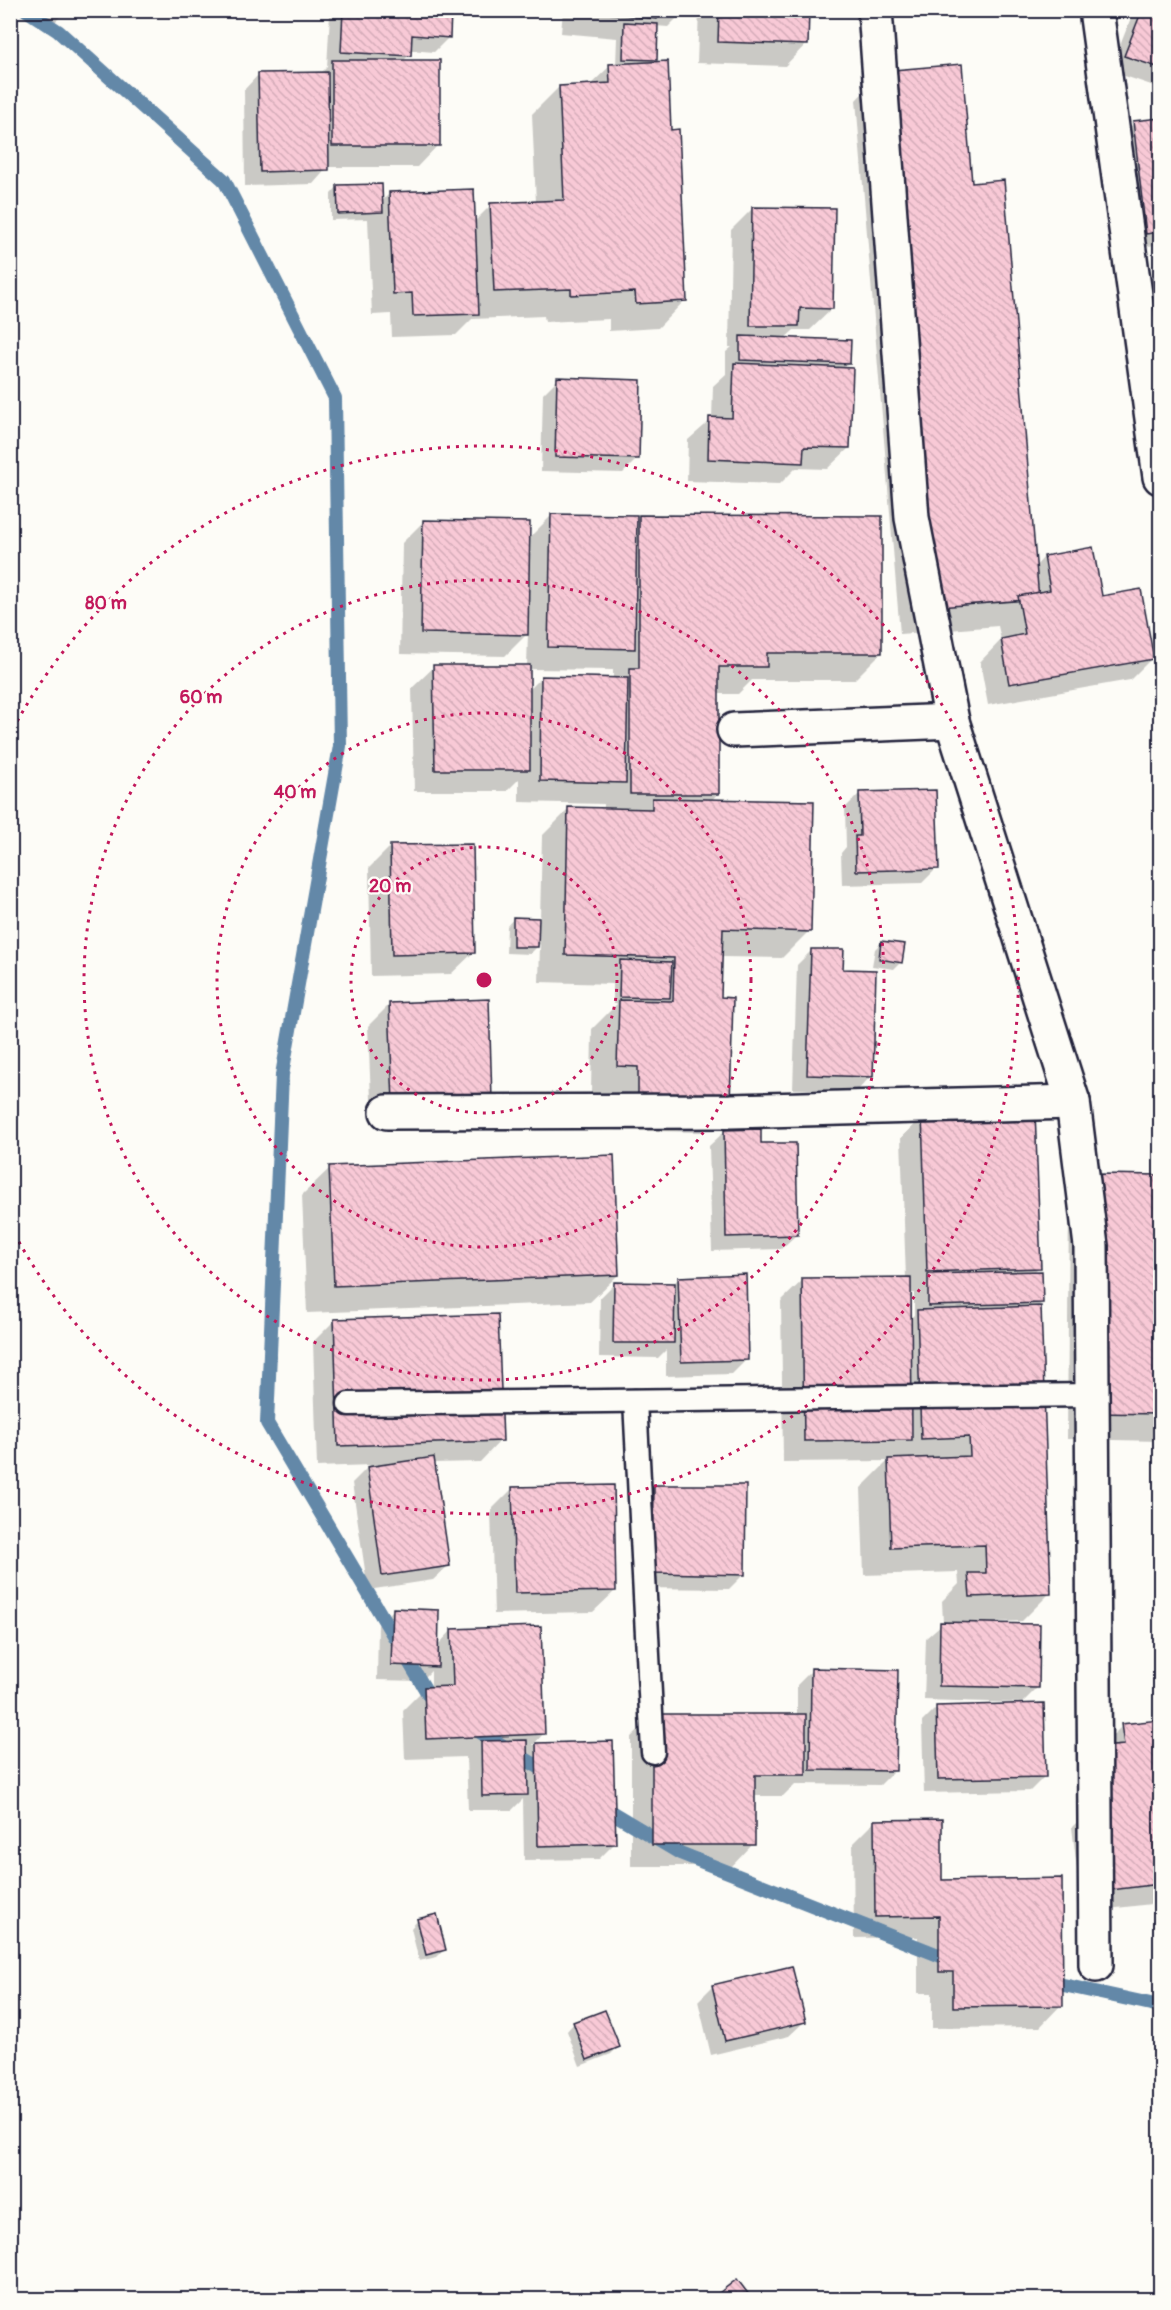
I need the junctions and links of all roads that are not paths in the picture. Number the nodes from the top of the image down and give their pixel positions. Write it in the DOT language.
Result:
graph roads {
  1 [pos="875,10"];
  2 [pos="1096,10"];
  3 [pos="1161,477"];
  4 [pos="952,721"];
  5 [pos="734,730"];
  6 [pos="1073,1102"];
  7 [pos="387,1112"];
  8 [pos="1092,1395"];
  9 [pos="635,1401"];
  10 [pos="349,1404"];
  11 [pos="652,1752"];
  12 [pos="1096,1965"];
  1 -- 4 [label="street"];
  2 -- 3 [label="street"];
  4 -- 5 [label="street"];
  4 -- 6 [label="street"];
  6 -- 7 [label="street"];
  6 -- 8 [label="street"];
  8 -- 9 [label="lane"];
  8 -- 12 [label="street"];
  9 -- 10 [label="lane"];
  9 -- 11 [label="lane"];
}
